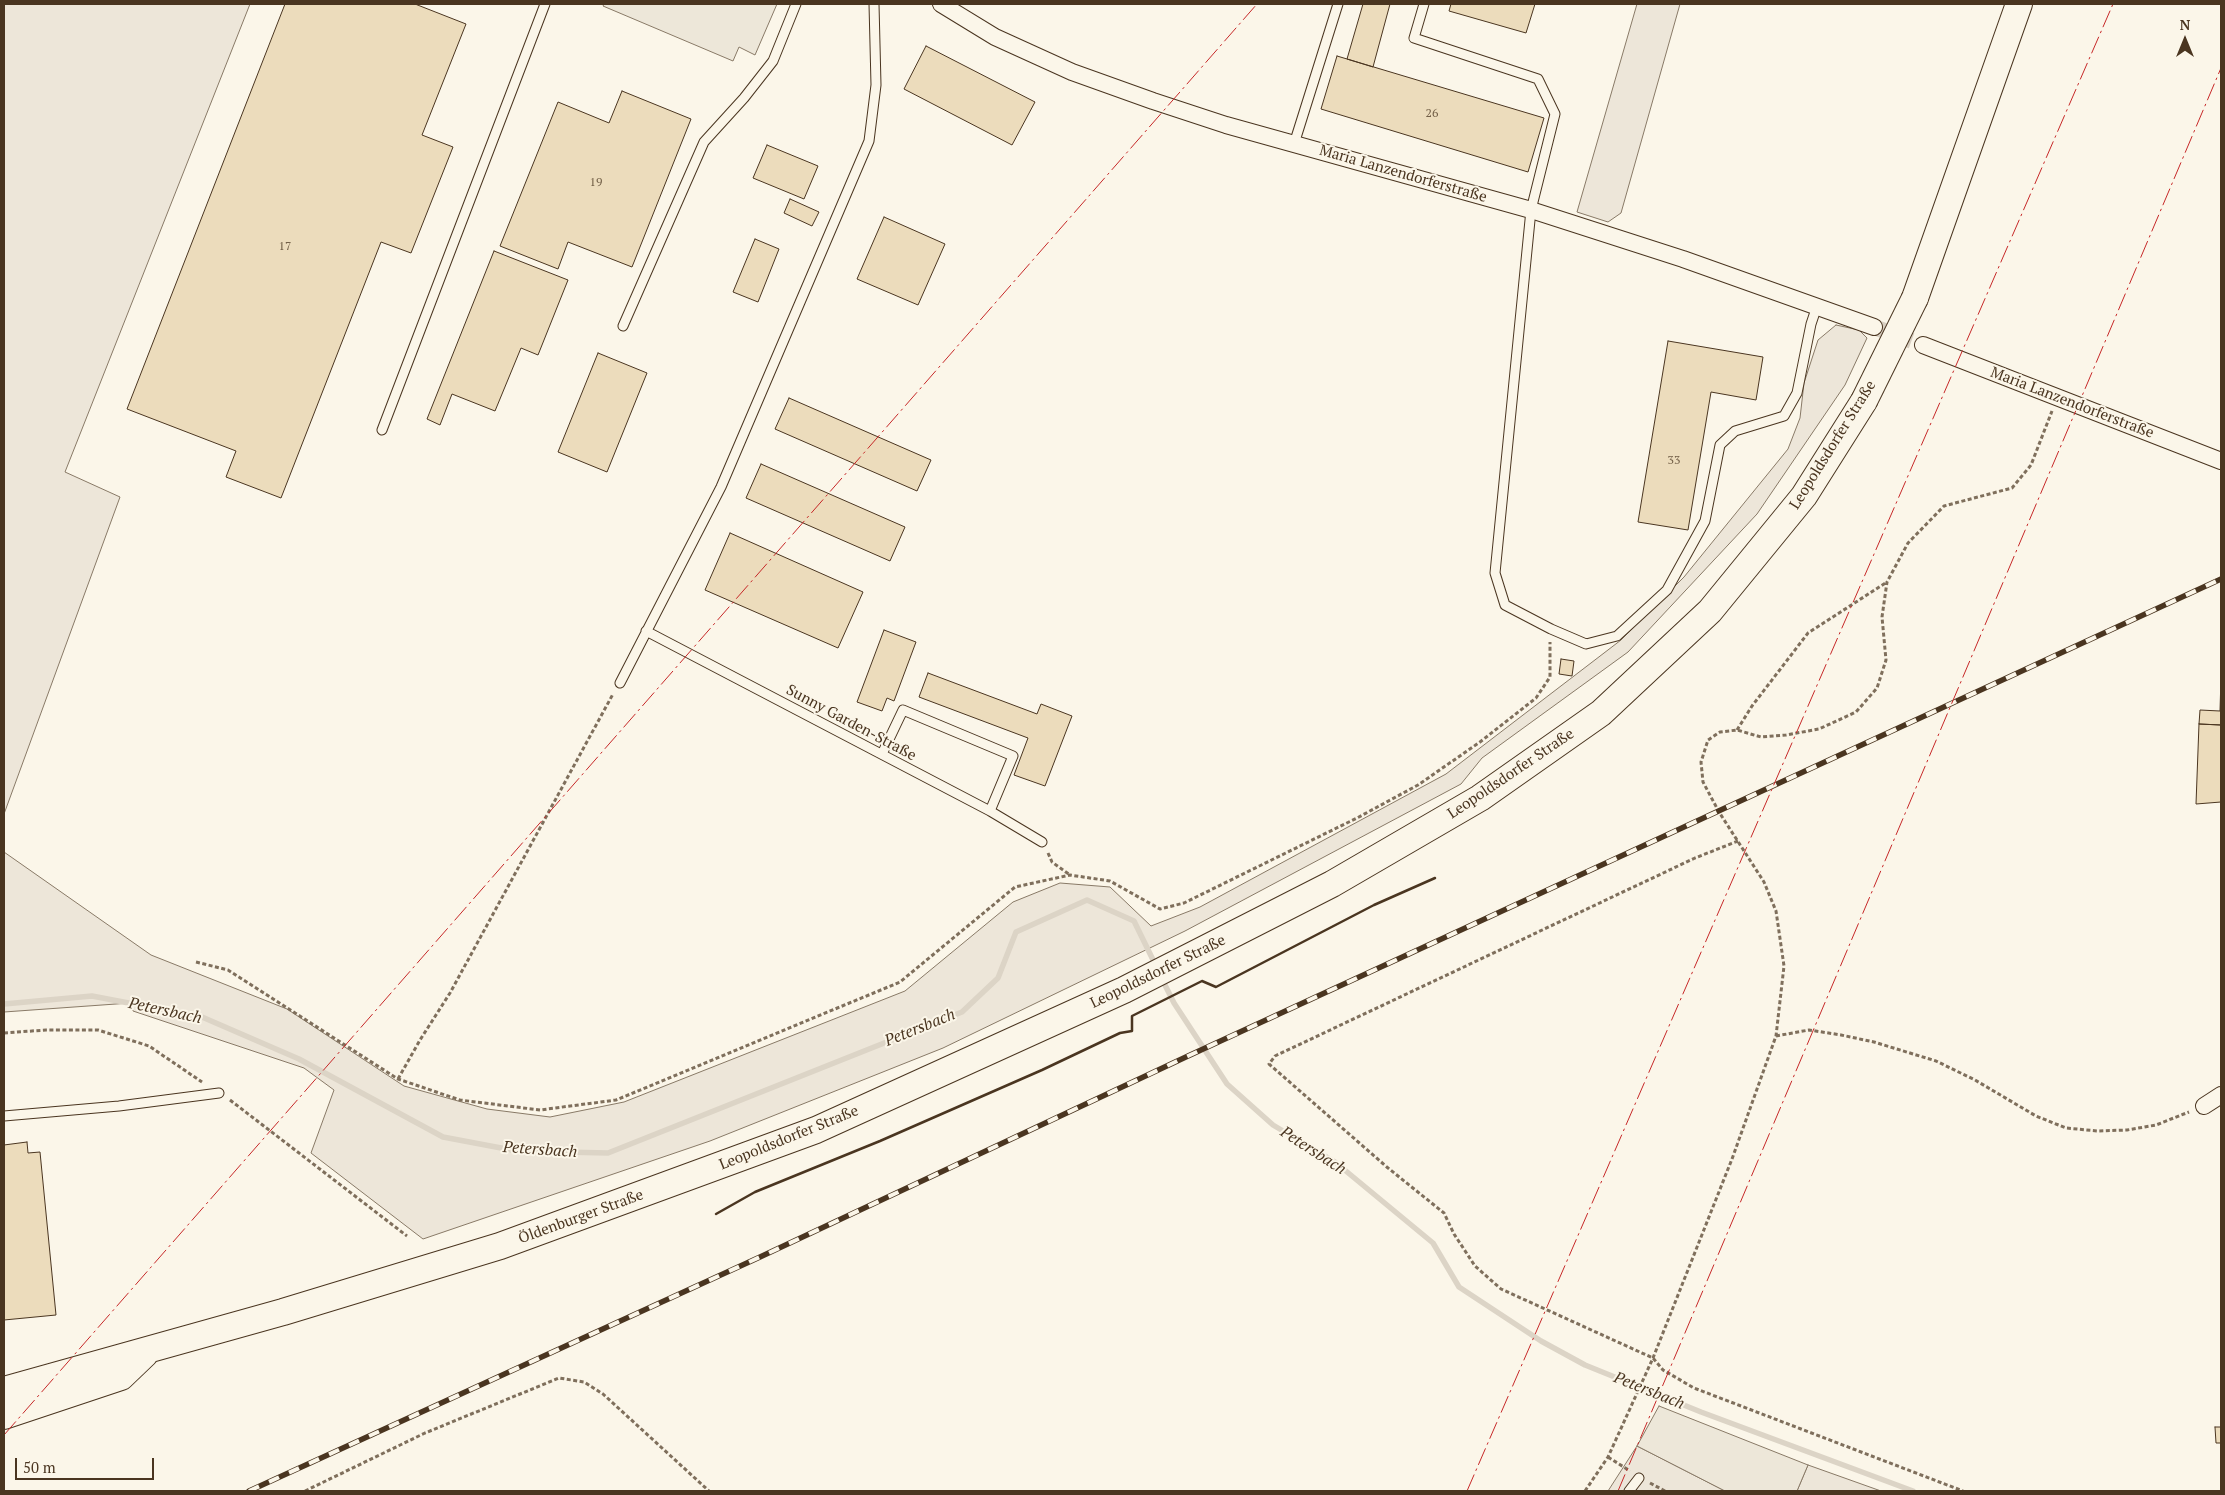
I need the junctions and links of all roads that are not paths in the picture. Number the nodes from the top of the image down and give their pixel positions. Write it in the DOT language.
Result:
graph roads {
  1 [pos="545,4"];
  2 [pos="796,4"];
  3 [pos="874,4"];
  4 [pos="941,4"];
  5 [pos="1338,4"];
  6 [pos="1424,4"];
  7 [pos="2019,4"];
  8 [pos="1294,144"];
  9 [pos="1531,210"];
  10 [pos="1817,306"];
  11 [pos="623,326"];
  12 [pos="1874,327"];
  13 [pos="1923,345"];
  14 [pos="382,430"];
  15 [pos="2221,461"];
  16 [pos="646,631"];
  17 [pos="620,683"];
  18 [pos="882,754"];
  19 [pos="990,811"];
  20 [pos="1042,842"];
  21 [pos="218,1092"];
  22 [pos="2221,1095"];
  23 [pos="2204,1106"];
  24 [pos="4,1116"];
  25 [pos="662,1188"];
  26 [pos="149,1350"];
  27 [pos="4,1390"];
  28 [pos="4,1416"];
  29 [pos="1639,1478"];
  30 [pos="1629,1491"];
  1 -- 14 [label="lane"];
  2 -- 11 [label="lane"];
  3 -- 16 [label="lane"];
  4 -- 8 [label="street, Maria Lanzendorferstraße"];
  5 -- 8 [label="lane"];
  6 -- 9 [label="lane"];
  7 -- 25 [label="main road, Leopoldsdorfer Straße, bridge"];
  8 -- 9 [label="street, Maria Lanzendorferstraße"];
  9 -- 10 [label="street, Maria Lanzendorferstraße"];
  9 -- 10 [label="lane"];
  10 -- 12 [label="street, Maria Lanzendorferstraße"];
  13 -- 15 [label="street, Maria Lanzendorferstraße"];
  16 -- 17 [label="lane"];
  16 -- 18 [label="lane, Sunny Garden-Straße"];
  18 -- 19 [label="lane, Sunny Garden-Straße"];
  18 -- 19 [label="lane"];
  19 -- 20 [label="lane, Sunny Garden-Straße"];
  21 -- 24 [label="lane"];
  22 -- 23 [label="street"];
  25 -- 26 [label="main road, Öldenburger Straße"];
  26 -- 27 [label="main road, Öldenburger Straße"];
  26 -- 28 [label="main road"];
  29 -- 30 [label="lane"];
}
